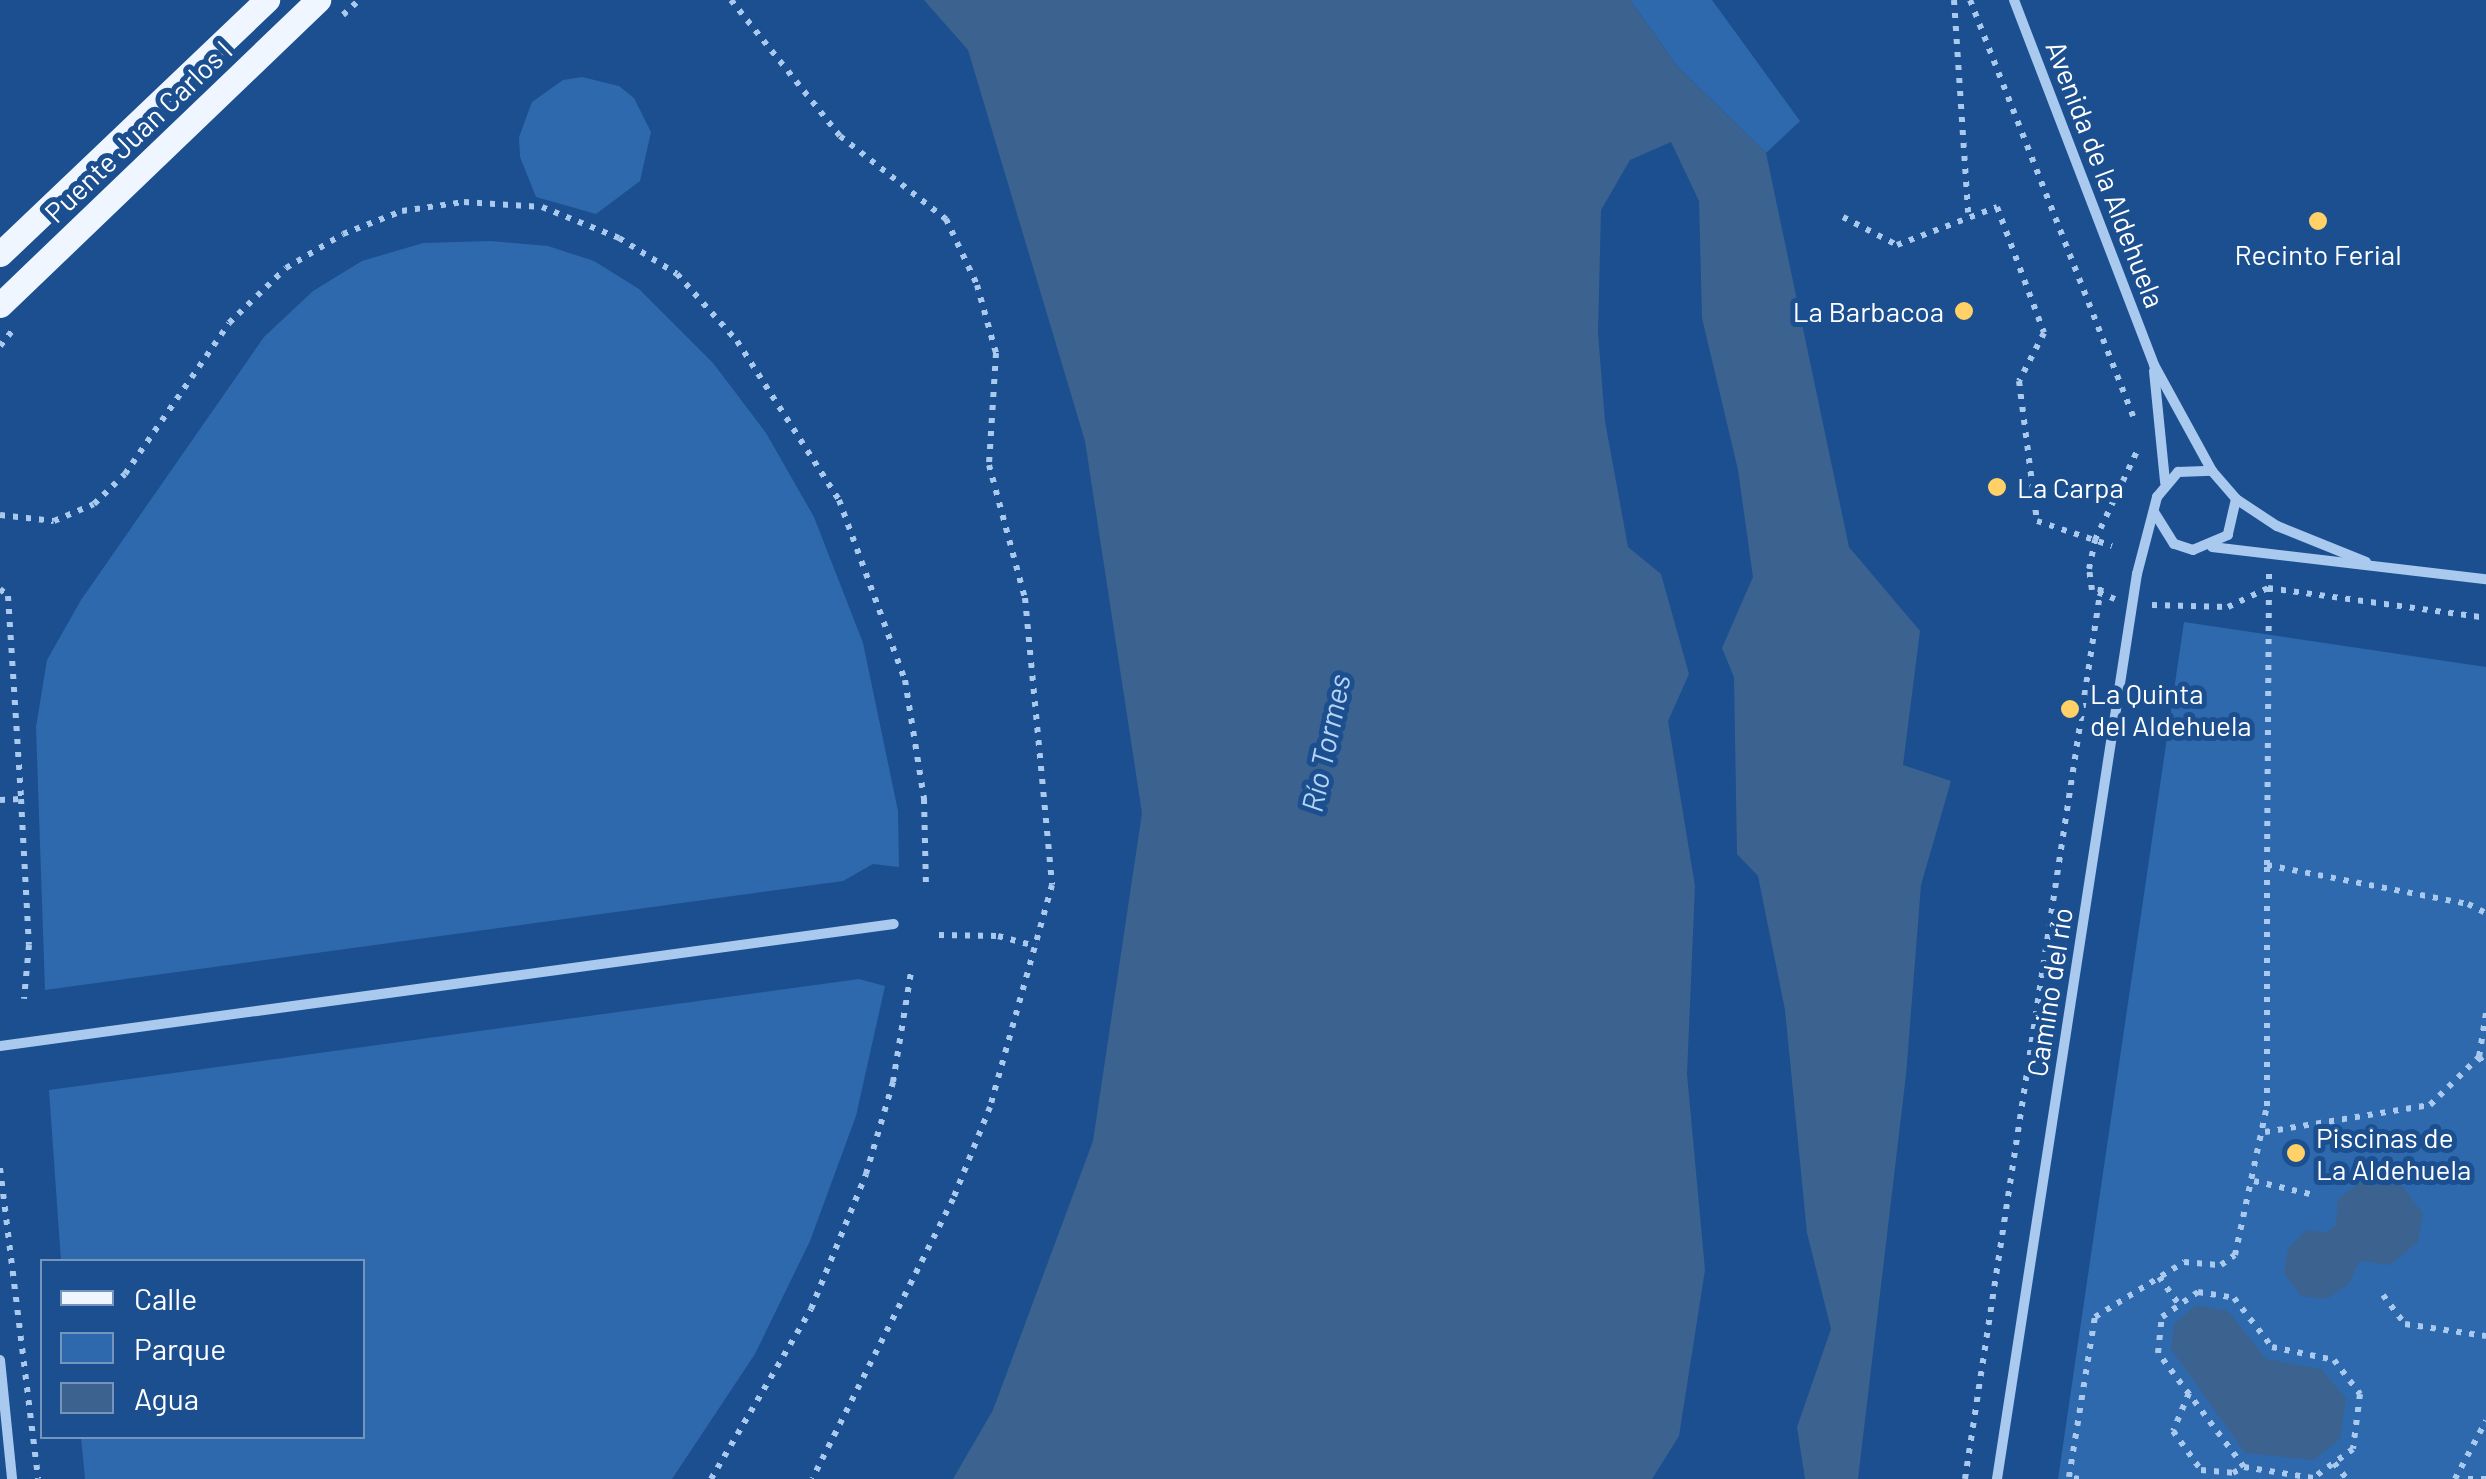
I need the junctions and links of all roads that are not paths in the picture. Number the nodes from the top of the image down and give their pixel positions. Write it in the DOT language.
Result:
graph roads {
  1 [pos="267,0"];
  2 [pos="2014,0"];
  3 [pos="315,3"];
  4 [pos="0,254"];
  5 [pos="0,305"];
  6 [pos="2154,364"];
  7 [pos="2212,471"];
  8 [pos="2164,482"];
  9 [pos="2236,499"];
  10 [pos="2155,513"];
  11 [pos="2212,547"];
  12 [pos="2376,566"];
  13 [pos="2486,580"];
  14 [pos="894,924"];
  15 [pos="0,1046"];
  16 [pos="0,1360"];
  17 [pos="12,1479"];
  18 [pos="1997,1479"];
  1 -- 4 [label="main road, Puente Juan Carlos I"];
  2 -- 6 [label="street, Avenida de la Aldehuela"];
  3 -- 5 [label="main road, Puente Juan Carlos I"];
  6 -- 7 [label="street, Avenida de la Aldehuela"];
  6 -- 8 [label="street, Avenida de la Aldehuela"];
  7 -- 8 [label="street"];
  7 -- 9 [label="street"];
  8 -- 10 [label="street"];
  9 -- 11 [label="street"];
  9 -- 12 [label="street"];
  10 -- 11 [label="street"];
  10 -- 18 [label="street, Camino del río"];
  11 -- 12 [label="street"];
  12 -- 13 [label="street"];
  14 -- 15 [label="street"];
  16 -- 17 [label="street"];
}
